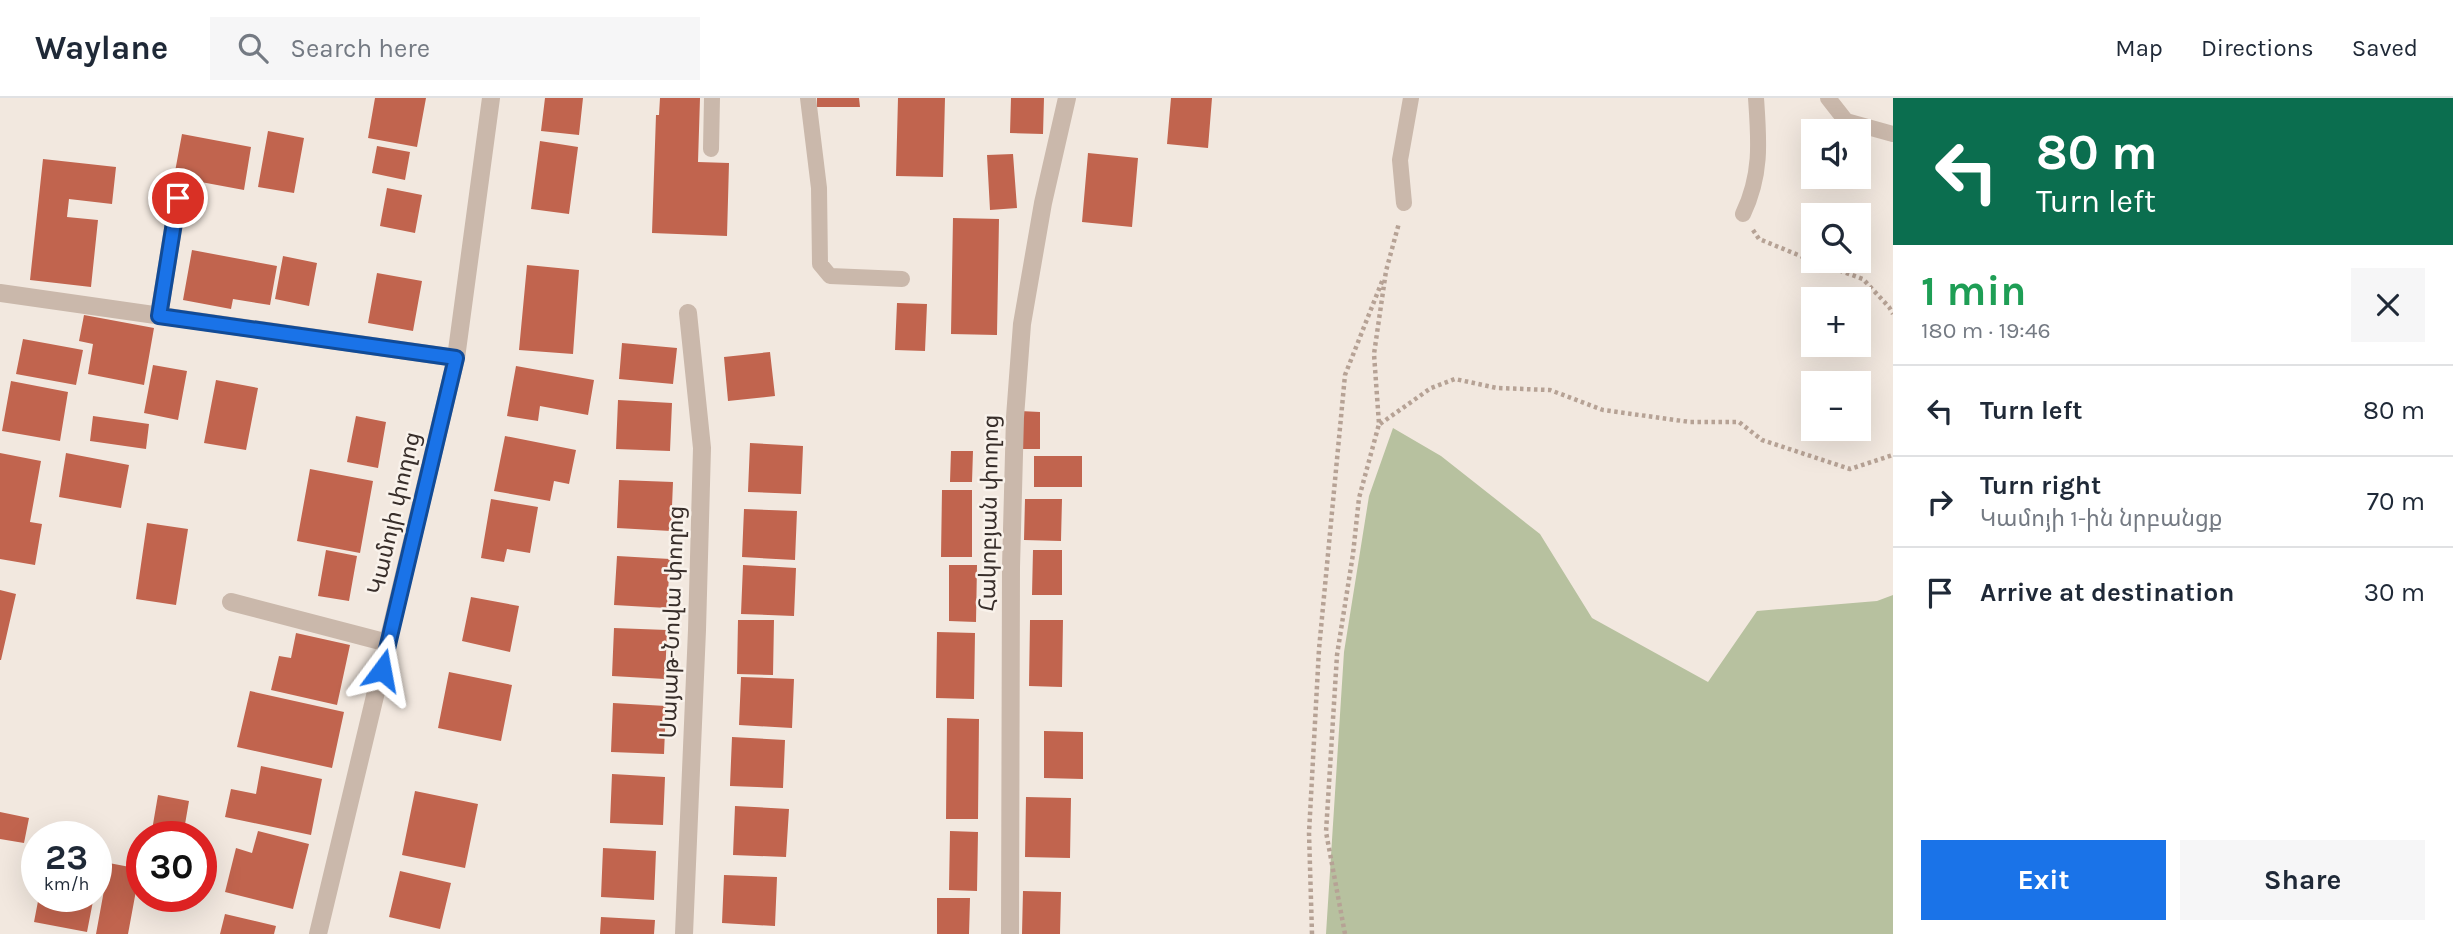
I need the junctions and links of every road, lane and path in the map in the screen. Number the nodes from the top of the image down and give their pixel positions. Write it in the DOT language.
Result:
graph roads {
  1 [pos="491,98"];
  2 [pos="712,98"];
  3 [pos="808,98"];
  4 [pos="1067,98"];
  5 [pos="1411,98"];
  6 [pos="1756,98"];
  7 [pos="1828,98"];
  8 [pos="1893,134"];
  9 [pos="711,149"];
  10 [pos="178,198"];
  11 [pos="1404,203"];
  12 [pos="1743,214"];
  13 [pos="1801,256"];
  14 [pos="1386,271"];
  15 [pos="1846,273"];
  16 [pos="902,279"];
  17 [pos="0,293"];
  18 [pos="688,313"];
  19 [pos="1893,314"];
  20 [pos="159,316"];
  21 [pos="456,358"];
  22 [pos="1379,424"];
  23 [pos="1893,454"];
  24 [pos="231,602"];
  25 [pos="388,643"];
  26 [pos="318,934"];
  27 [pos="684,934"];
  28 [pos="1010,934"];
  29 [pos="1312,934"];
  30 [pos="1345,934"];
  1 -- 21 [label="street, Կամոյի փողոց"];
  2 -- 9 [label="lane"];
  3 -- 16 [label="lane"];
  4 -- 28 [label="street, Հակոբյան փողոց"];
  5 -- 11 [label="lane"];
  6 -- 12 [label="lane"];
  7 -- 8 [label="lane"];
  10 -- 20 [label="street"];
  11 -- 14 [label="path"];
  12 -- 13 [label="path"];
  14 -- 22 [label="path"];
  14 -- 29 [label="path"];
  15 -- 19 [label="path"];
  17 -- 20 [label="street"];
  18 -- 27 [label="street, Սայաթ-Նովա փողոց"];
  20 -- 21 [label="street"];
  21 -- 25 [label="street, Կամոյի փողոց"];
  22 -- 23 [label="path"];
  22 -- 30 [label="path"];
  24 -- 25 [label="street"];
  25 -- 26 [label="street, Կամոյի փողոց"];
}
